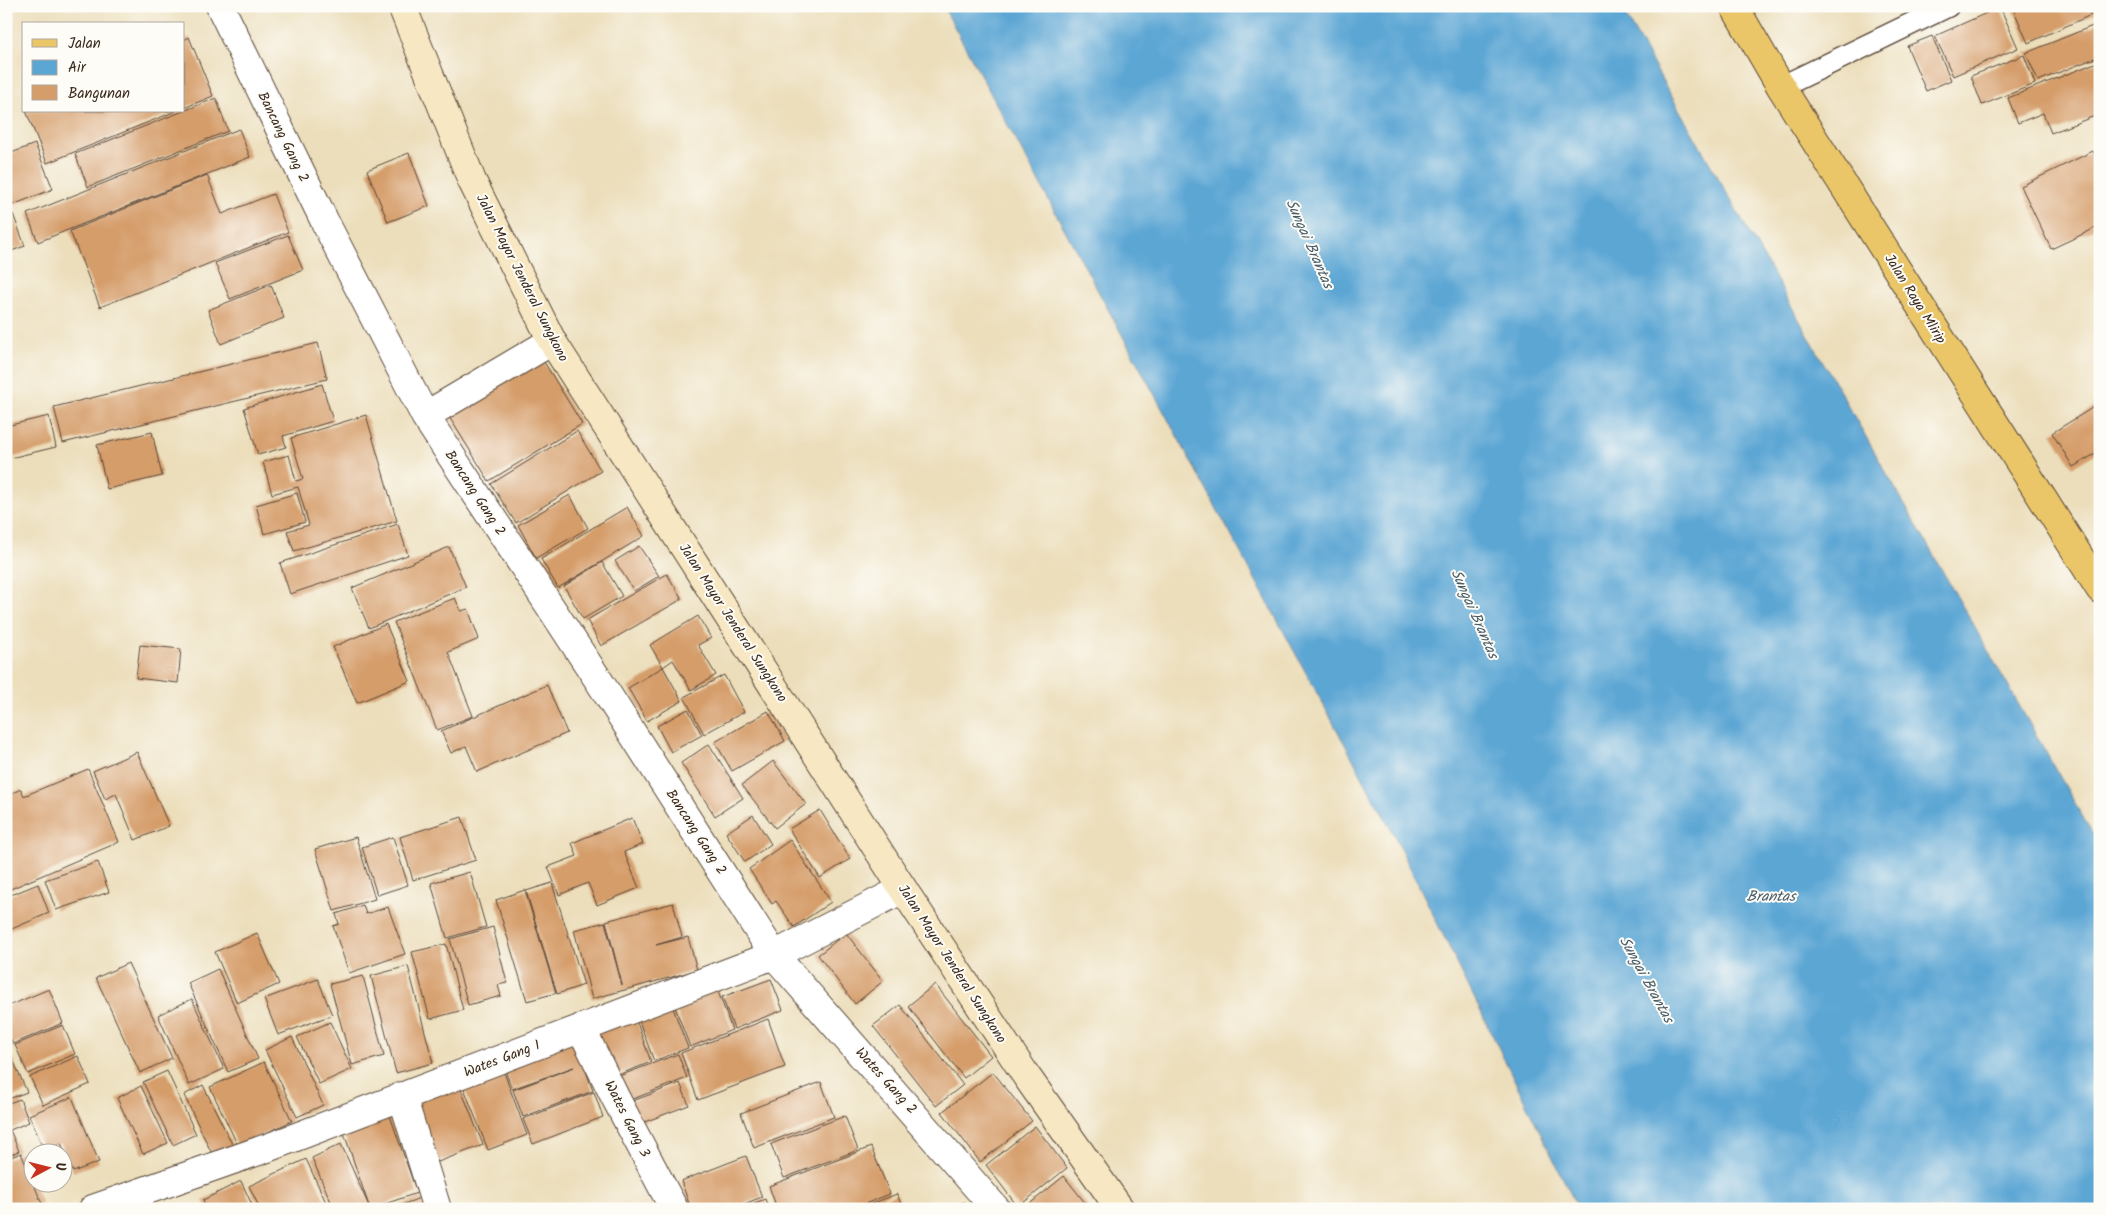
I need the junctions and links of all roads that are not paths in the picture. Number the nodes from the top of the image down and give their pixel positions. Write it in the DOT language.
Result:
graph roads {
  1 [pos="220,6"];
  2 [pos="402,6"];
  3 [pos="1734,6"];
  4 [pos="1948,6"];
  5 [pos="1781,87"];
  6 [pos="552,341"];
  7 [pos="425,416"];
  8 [pos="2100,589"];
  9 [pos="903,889"];
  10 [pos="774,955"];
  11 [pos="581,1028"];
  12 [pos="402,1096"];
  13 [pos="93,1209"];
  14 [pos="437,1209"];
  15 [pos="674,1209"];
  16 [pos="996,1209"];
  17 [pos="1120,1209"];
  1 -- 7 [label="street, Bancang Gang 2"];
  2 -- 6 [label="main road, Jalan Mayor Jenderal Sungkono"];
  3 -- 5 [label="main road, Jalan Raya Mlirip"];
  4 -- 5 [label="lane"];
  5 -- 8 [label="main road, Jalan Raya Mlirip"];
  6 -- 7 [label="street"];
  6 -- 9 [label="main road, Jalan Mayor Jenderal Sungkono"];
  7 -- 10 [label="street, Bancang Gang 2"];
  9 -- 10 [label="street, Wates Gang 1"];
  9 -- 17 [label="main road, Jalan Mayor Jenderal Sungkono"];
  10 -- 11 [label="street, Wates Gang 1"];
  10 -- 16 [label="street, Wates Gang 2"];
  11 -- 12 [label="street, Wates Gang 1"];
  11 -- 15 [label="street, Wates Gang 3"];
  12 -- 13 [label="street, Wates Gang 1"];
  12 -- 14 [label="street"];
}
